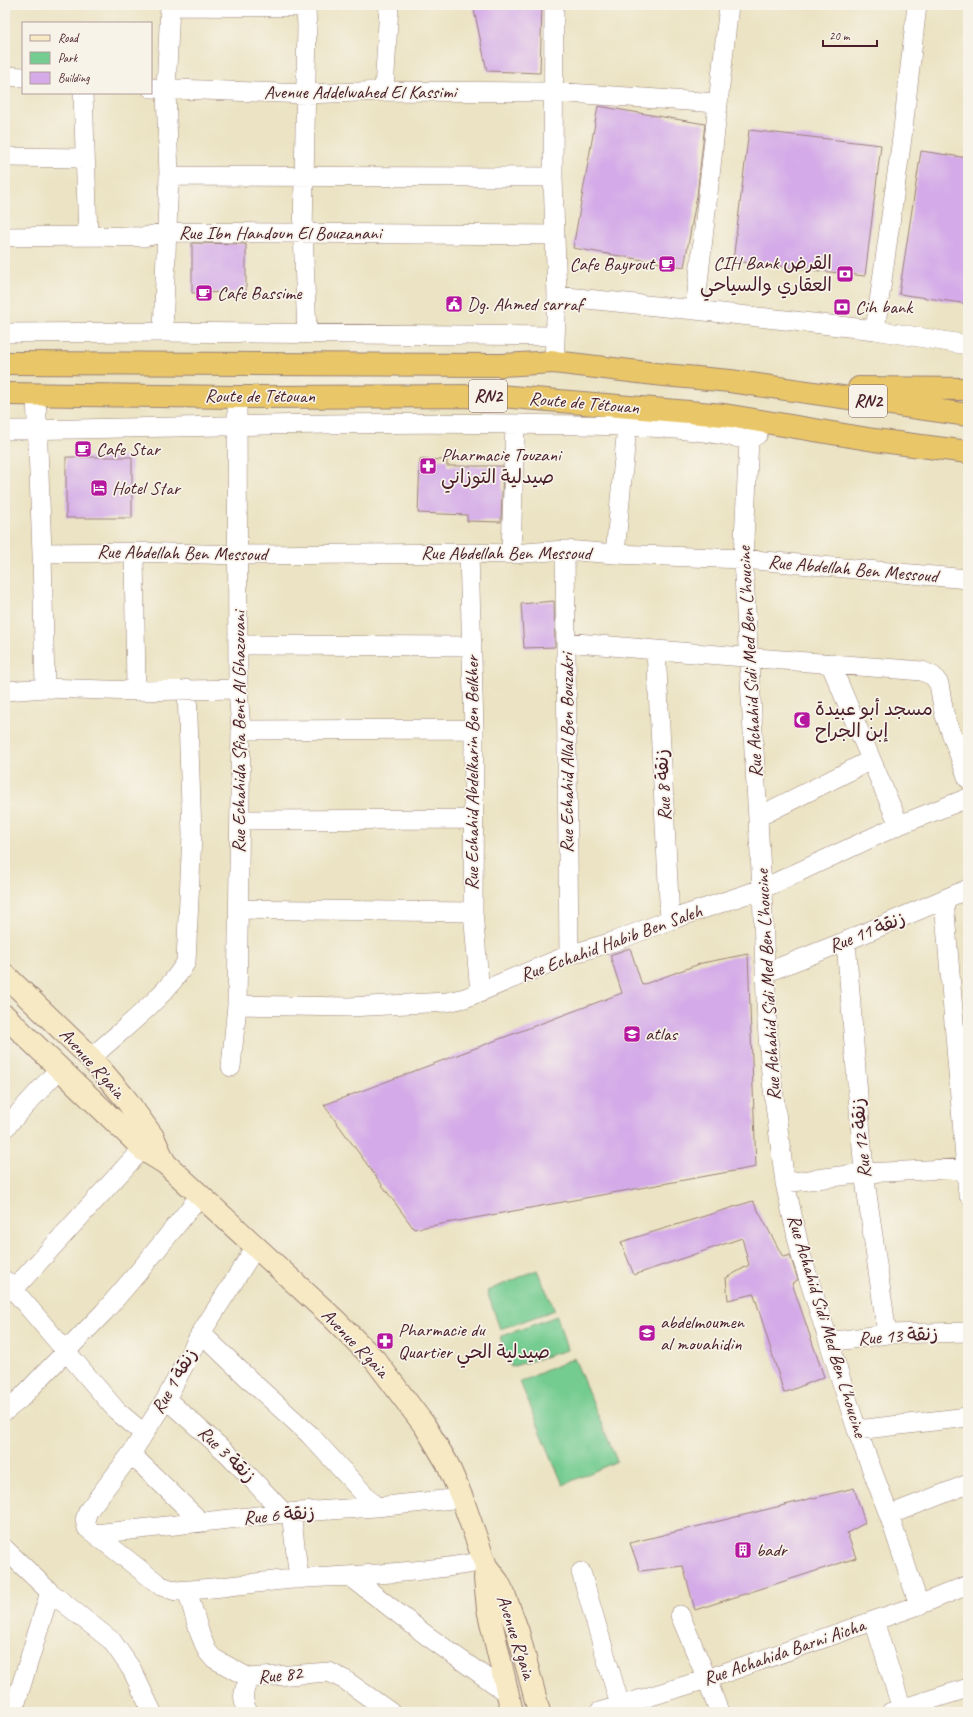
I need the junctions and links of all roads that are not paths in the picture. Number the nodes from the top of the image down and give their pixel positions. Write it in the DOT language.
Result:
graph roads {
  1 [pos="389,5"];
  2 [pos="554,5"];
  3 [pos="729,5"];
  4 [pos="917,5"];
  5 [pos="170,6"];
  6 [pos="304,6"];
  7 [pos="5,76"];
  8 [pos="22,77"];
  9 [pos="158,89"];
  10 [pos="384,91"];
  11 [pos="554,92"];
  12 [pos="83,94"];
  13 [pos="306,94"];
  14 [pos="718,103"];
  15 [pos="5,157"];
  16 [pos="85,158"];
  17 [pos="169,176"];
  18 [pos="303,177"];
  19 [pos="553,177"];
  20 [pos="166,232"];
  21 [pos="303,233"];
  22 [pos="555,235"];
  23 [pos="88,236"];
  24 [pos="5,237"];
  25 [pos="557,296"];
  26 [pos="695,310"];
  27 [pos="875,330"];
  28 [pos="163,332"];
  29 [pos="5,334"];
  30 [pos="307,334"];
  31 [pos="555,336"];
  32 [pos="968,345"];
  33 [pos="554,362"];
  34 [pos="5,363"];
  35 [pos="768,387"];
  36 [pos="968,389"];
  37 [pos="5,394"];
  38 [pos="36,394"];
  39 [pos="237,397"];
  40 [pos="968,415"];
  41 [pos="775,423"];
  42 [pos="515,424"];
  43 [pos="238,425"];
  44 [pos="627,426"];
  45 [pos="5,430"];
  46 [pos="38,430"];
  47 [pos="749,440"];
  48 [pos="968,452"];
  49 [pos="566,550"];
  50 [pos="134,552"];
  51 [pos="42,553"];
  52 [pos="469,553"];
  53 [pos="511,554"];
  54 [pos="615,554"];
  55 [pos="239,555"];
  56 [pos="743,559"];
  57 [pos="968,579"];
  58 [pos="566,642"];
  59 [pos="238,645"];
  60 [pos="472,646"];
  61 [pos="656,650"];
  62 [pos="749,656"];
  63 [pos="830,663"];
  64 [pos="45,688"];
  65 [pos="187,689"];
  66 [pos="238,689"];
  67 [pos="5,691"];
  68 [pos="136,691"];
  69 [pos="474,729"];
  70 [pos="241,730"];
  71 [pos="871,760"];
  72 [pos="968,779"];
  73 [pos="968,798"];
  74 [pos="758,817"];
  75 [pos="474,819"];
  76 [pos="240,820"];
  77 [pos="899,825"];
  78 [pos="762,889"];
  79 [pos="968,889"];
  80 [pos="944,900"];
  81 [pos="238,909"];
  82 [pos="473,912"];
  83 [pos="670,920"];
  84 [pos="846,941"];
  85 [pos="569,955"];
  86 [pos="765,972"];
  87 [pos="5,975"];
  88 [pos="480,993"];
  89 [pos="237,1005"];
  90 [pos="5,1016"];
  91 [pos="91,1058"];
  92 [pos="231,1067"];
  93 [pos="59,1069"];
  94 [pos="5,1128"];
  95 [pos="147,1143"];
  96 [pos="967,1168"];
  97 [pos="864,1173"];
  98 [pos="786,1183"];
  99 [pos="968,1194"];
  100 [pos="200,1196"];
  101 [pos="255,1248"];
  102 [pos="9,1285"];
  103 [pos="968,1332"];
  104 [pos="201,1333"];
  105 [pos="887,1334"];
  106 [pos="829,1342"];
  107 [pos="67,1352"];
  108 [pos="166,1399"];
  109 [pos="5,1411"];
  110 [pos="968,1416"];
  111 [pos="857,1430"];
  112 [pos="143,1433"];
  113 [pos="131,1454"];
  114 [pos="968,1484"];
  115 [pos="462,1498"];
  116 [pos="376,1507"];
  117 [pos="288,1513"];
  118 [pos="890,1515"];
  119 [pos="202,1522"];
  120 [pos="95,1534"];
  121 [pos="5,1549"];
  122 [pos="486,1564"];
  123 [pos="581,1572"];
  124 [pos="350,1576"];
  125 [pos="299,1579"];
  126 [pos="968,1585"];
  127 [pos="187,1590"];
  128 [pos="50,1592"];
  129 [pos="919,1605"];
  130 [pos="680,1615"];
  131 [pos="874,1621"];
  132 [pos="249,1678"];
  133 [pos="707,1679"];
  134 [pos="968,1688"];
  135 [pos="509,1702"];
  136 [pos="621,1709"];
  137 [pos="898,1711"];
  138 [pos="13,1712"];
  139 [pos="152,1712"];
  140 [pos="248,1712"];
  141 [pos="390,1712"];
  142 [pos="539,1712"];
  143 [pos="599,1712"];
  144 [pos="719,1712"];
  1 -- 10 [label="street"];
  2 -- 11 [label="street"];
  3 -- 14 [label="street"];
  4 -- 27 [label="street"];
  5 -- 6 [label="street"];
  5 -- 9 [label="street"];
  6 -- 13 [label="street"];
  7 -- 8 [label="street"];
  9 -- 13 [label="street, Avenue Addelwahed El Kassimi"];
  9 -- 17 [label="street"];
  10 -- 11 [label="street, Avenue Addelwahed El Kassimi"];
  10 -- 13 [label="street, Avenue Addelwahed El Kassimi"];
  11 -- 14 [label="street, Avenue Addelwahed El Kassimi"];
  11 -- 19 [label="street"];
  12 -- 16 [label="street"];
  13 -- 18 [label="street"];
  14 -- 26 [label="street"];
  15 -- 16 [label="street"];
  16 -- 23 [label="street"];
  17 -- 18 [label="street"];
  17 -- 20 [label="street"];
  18 -- 19 [label="street"];
  18 -- 21 [label="street"];
  19 -- 22 [label="street"];
  20 -- 21 [label="street, Rue Ibn Handoun El Bouzanani"];
  20 -- 23 [label="street, Rue Ibn Handoun El Bouzanani"];
  20 -- 28 [label="street"];
  21 -- 22 [label="street, Rue Ibn Handoun El Bouzanani"];
  21 -- 30 [label="street"];
  22 -- 25 [label="street"];
  23 -- 24 [label="street, Rue Ibn Handoun El Bouzanani"];
  25 -- 26 [label="street"];
  25 -- 31 [label="street"];
  26 -- 27 [label="street"];
  27 -- 32 [label="street"];
  28 -- 29 [label="street"];
  28 -- 30 [label="street"];
  30 -- 31 [label="street"];
  31 -- 33 [label="street"];
  33 -- 34 [label="highway, Route de Tétouan / RN2"];
  33 -- 35 [label="highway, Route de Tétouan / RN2"];
  35 -- 36 [label="highway"];
  35 -- 40 [label="highway, Route de Tétouan / RN2"];
  37 -- 38 [label="highway, Route de Tétouan / RN2"];
  38 -- 39 [label="highway, Route de Tétouan / RN2"];
  38 -- 46 [label="street"];
  39 -- 41 [label="highway, Route de Tétouan / RN2"];
  39 -- 43 [label="street, Rue Echahida Sfia Bent Al Ghazouani"];
  41 -- 47 [label="street"];
  41 -- 48 [label="highway, Route de Tétouan / RN2"];
  42 -- 43 [label="street"];
  42 -- 44 [label="street"];
  42 -- 53 [label="street"];
  43 -- 46 [label="street"];
  43 -- 55 [label="street, Rue Echahida Sfia Bent Al Ghazouani"];
  44 -- 47 [label="street"];
  44 -- 54 [label="street"];
  45 -- 46 [label="street"];
  46 -- 51 [label="street"];
  47 -- 56 [label="street, Rue Achahid Sidi Med Ben L'houcine"];
  49 -- 53 [label="street, Rue Abdellah Ben Messoud"];
  49 -- 54 [label="street, Rue Abdellah Ben Messoud"];
  49 -- 58 [label="street, Rue Echahid Allal Ben Bouzakri"];
  50 -- 51 [label="street, Rue Abdellah Ben Messoud"];
  50 -- 55 [label="street, Rue Abdellah Ben Messoud"];
  50 -- 68 [label="street"];
  51 -- 64 [label="street"];
  52 -- 53 [label="street, Rue Abdellah Ben Messoud"];
  52 -- 55 [label="street, Rue Abdellah Ben Messoud"];
  52 -- 60 [label="street, Rue Echahid Abdelkarin Ben Belkher"];
  54 -- 56 [label="street, Rue Abdellah Ben Messoud"];
  55 -- 59 [label="street, Rue Echahida Sfia Bent Al Ghazouani"];
  56 -- 57 [label="street, Rue Abdellah Ben Messoud"];
  56 -- 62 [label="street, Rue Achahid Sidi Med Ben L'houcine"];
  58 -- 61 [label="street"];
  58 -- 85 [label="street, Rue Echahid Allal Ben Bouzakri"];
  59 -- 60 [label="street"];
  59 -- 66 [label="street, Rue Echahida Sfia Bent Al Ghazouani"];
  60 -- 69 [label="street, Rue Echahid Abdelkarin Ben Belkher"];
  61 -- 62 [label="street"];
  61 -- 83 [label="street, Rue 8 زنقة"];
  62 -- 63 [label="street"];
  62 -- 74 [label="street, Rue Achahid Sidi Med Ben L'houcine"];
  63 -- 71 [label="street"];
  63 -- 72 [label="street"];
  64 -- 67 [label="street"];
  64 -- 68 [label="street"];
  65 -- 66 [label="street"];
  65 -- 68 [label="street"];
  65 -- 91 [label="street"];
  66 -- 70 [label="street, Rue Echahida Sfia Bent Al Ghazouani"];
  69 -- 70 [label="street"];
  69 -- 75 [label="street, Rue Echahid Abdelkarin Ben Belkher"];
  70 -- 76 [label="street, Rue Echahida Sfia Bent Al Ghazouani"];
  71 -- 74 [label="street"];
  71 -- 77 [label="street"];
  73 -- 77 [label="street, Rue Echahid Habib Ben Saleh"];
  74 -- 78 [label="street, Rue Achahid Sidi Med Ben L'houcine"];
  75 -- 76 [label="street"];
  75 -- 82 [label="street, Rue Echahid Abdelkarin Ben Belkher"];
  76 -- 81 [label="street, Rue Echahida Sfia Bent Al Ghazouani"];
  77 -- 78 [label="street, Rue Echahid Habib Ben Saleh"];
  78 -- 83 [label="street, Rue Echahid Habib Ben Saleh"];
  78 -- 86 [label="street, Rue Achahid Sidi Med Ben L'houcine"];
  79 -- 80 [label="street, Rue 11 زنقة"];
  80 -- 84 [label="street, Rue 11 زنقة"];
  80 -- 96 [label="street"];
  81 -- 82 [label="street"];
  81 -- 89 [label="street, Rue Echahida Sfia Bent Al Ghazouani"];
  82 -- 88 [label="street, Rue Echahid Abdelkarin Ben Belkher"];
  83 -- 85 [label="street, Rue Echahid Habib Ben Saleh"];
  84 -- 86 [label="street, Rue 11 زنقة"];
  84 -- 97 [label="street, Rue 12 زنقة"];
  85 -- 88 [label="street, Rue Echahid Habib Ben Saleh"];
  86 -- 98 [label="street, Rue Achahid Sidi Med Ben L'houcine"];
  87 -- 91 [label="street, Avenue R'gaia"];
  88 -- 89 [label="street, Rue Echahid Habib Ben Saleh"];
  89 -- 92 [label="street, Rue Echahida Sfia Bent Al Ghazouani"];
  90 -- 93 [label="street, Avenue R'gaia"];
  91 -- 95 [label="street, Avenue R'gaia"];
  93 -- 94 [label="street"];
  93 -- 95 [label="street, Avenue R'gaia"];
  95 -- 100 [label="street, Avenue R'gaia"];
  95 -- 102 [label="street"];
  96 -- 97 [label="street"];
  96 -- 99 [label="street"];
  97 -- 98 [label="street"];
  97 -- 105 [label="street, Rue 12 زنقة"];
  98 -- 106 [label="street, Rue Achahid Sidi Med Ben L'houcine"];
  100 -- 101 [label="street, Avenue R'gaia"];
  100 -- 107 [label="street"];
  101 -- 104 [label="street, Rue 1 زنقة"];
  101 -- 115 [label="street, Avenue R'gaia"];
  102 -- 107 [label="street"];
  103 -- 105 [label="street, Rue 13 زنقة"];
  104 -- 108 [label="street, Rue 1 زنقة"];
  104 -- 116 [label="street"];
  105 -- 106 [label="street, Rue 13 زنقة"];
  106 -- 111 [label="street, Rue Achahid Sidi Med Ben L'houcine"];
  107 -- 109 [label="street"];
  107 -- 112 [label="street"];
  108 -- 112 [label="street, Rue 1 زنقة"];
  108 -- 117 [label="street, Rue 3 زنقة"];
  110 -- 111 [label="street"];
  111 -- 118 [label="street, Rue Achahid Sidi Med Ben L'houcine"];
  112 -- 113 [label="street, Rue 1 زنقة"];
  113 -- 119 [label="street"];
  113 -- 120 [label="street, Rue 1 زنقة"];
  114 -- 118 [label="street"];
  115 -- 116 [label="street, Rue 6 زنقة"];
  115 -- 122 [label="street, Avenue R'gaia"];
  116 -- 117 [label="street, Rue 6 زنقة"];
  117 -- 119 [label="street, Rue 6 زنقة"];
  117 -- 125 [label="street"];
  118 -- 129 [label="street, Rue Achahid Sidi Med Ben L'houcine"];
  119 -- 120 [label="street, Rue 6 زنقة"];
  120 -- 127 [label="street"];
  121 -- 128 [label="street"];
  122 -- 124 [label="street"];
  122 -- 135 [label="street, Avenue R'gaia"];
  122 -- 142 [label="street, Avenue R'gaia"];
  123 -- 136 [label="street"];
  124 -- 125 [label="street"];
  124 -- 135 [label="street"];
  125 -- 127 [label="street"];
  126 -- 129 [label="street, Rue Achahida Barni Aicha"];
  127 -- 132 [label="street, Rue 82"];
  128 -- 138 [label="street"];
  128 -- 139 [label="street"];
  129 -- 131 [label="street, Rue Achahida Barni Aicha"];
  130 -- 133 [label="street"];
  131 -- 133 [label="street, Rue Achahida Barni Aicha"];
  131 -- 137 [label="street"];
  132 -- 140 [label="street"];
  132 -- 141 [label="street, Rue 82"];
  133 -- 136 [label="street, Rue Achahida Barni Aicha"];
  133 -- 144 [label="street"];
  134 -- 137 [label="street"];
  136 -- 143 [label="street, Rue Achahida Barni Aicha"];
}
